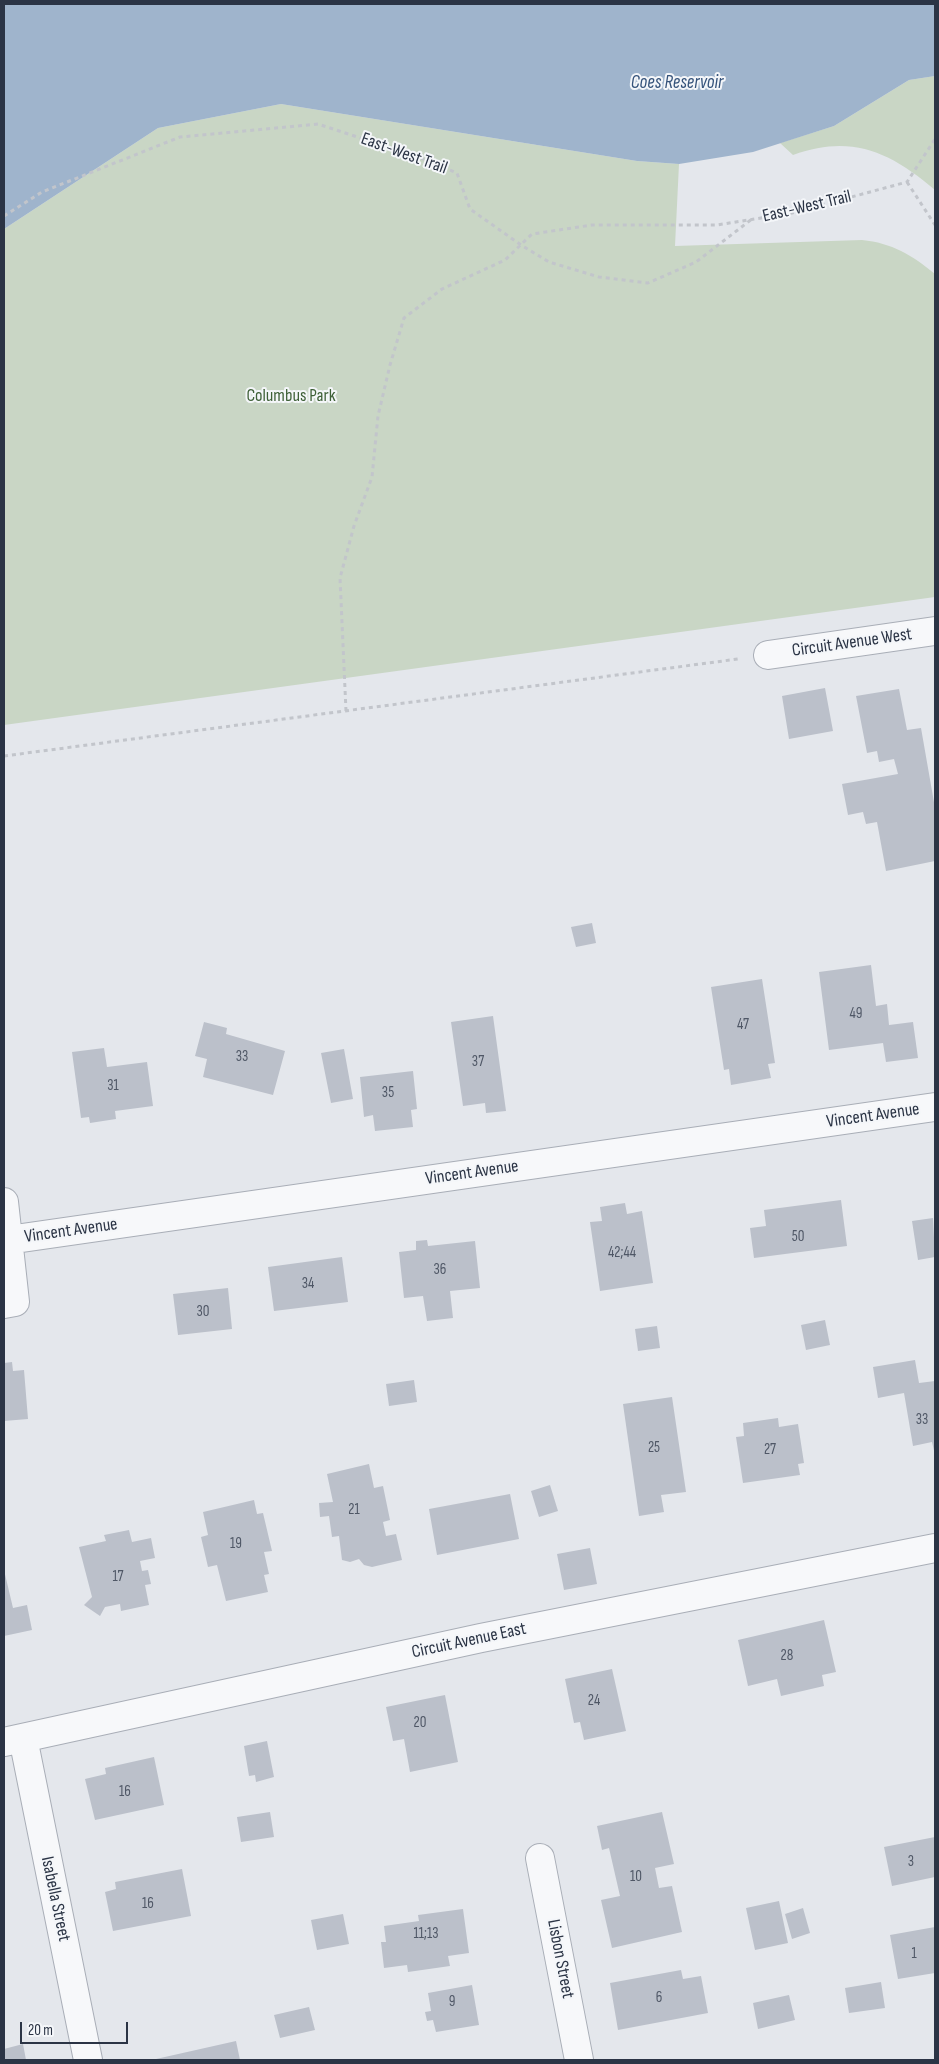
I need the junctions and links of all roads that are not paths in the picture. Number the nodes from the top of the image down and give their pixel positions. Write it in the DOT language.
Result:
graph roads {
  1 [pos="935,631"];
  2 [pos="768,655"];
  3 [pos="935,1107"];
  4 [pos="4,1202"];
  5 [pos="8,1240"];
  6 [pos="4,1304"];
  7 [pos="935,1548"];
  8 [pos="13,1740"];
  9 [pos="540,1858"];
  10 [pos="88,2060"];
  11 [pos="579,2060"];
  1 -- 2 [label="street, Circuit Avenue West"];
  3 -- 5 [label="street, Vincent Avenue"];
  4 -- 5 [label="street, Vincent Avenue"];
  5 -- 6 [label="street, Vincent Avenue"];
  7 -- 8 [label="street, Circuit Avenue East"];
  8 -- 10 [label="street, Isabella Street"];
  9 -- 11 [label="street, Lisbon Street"];
}
